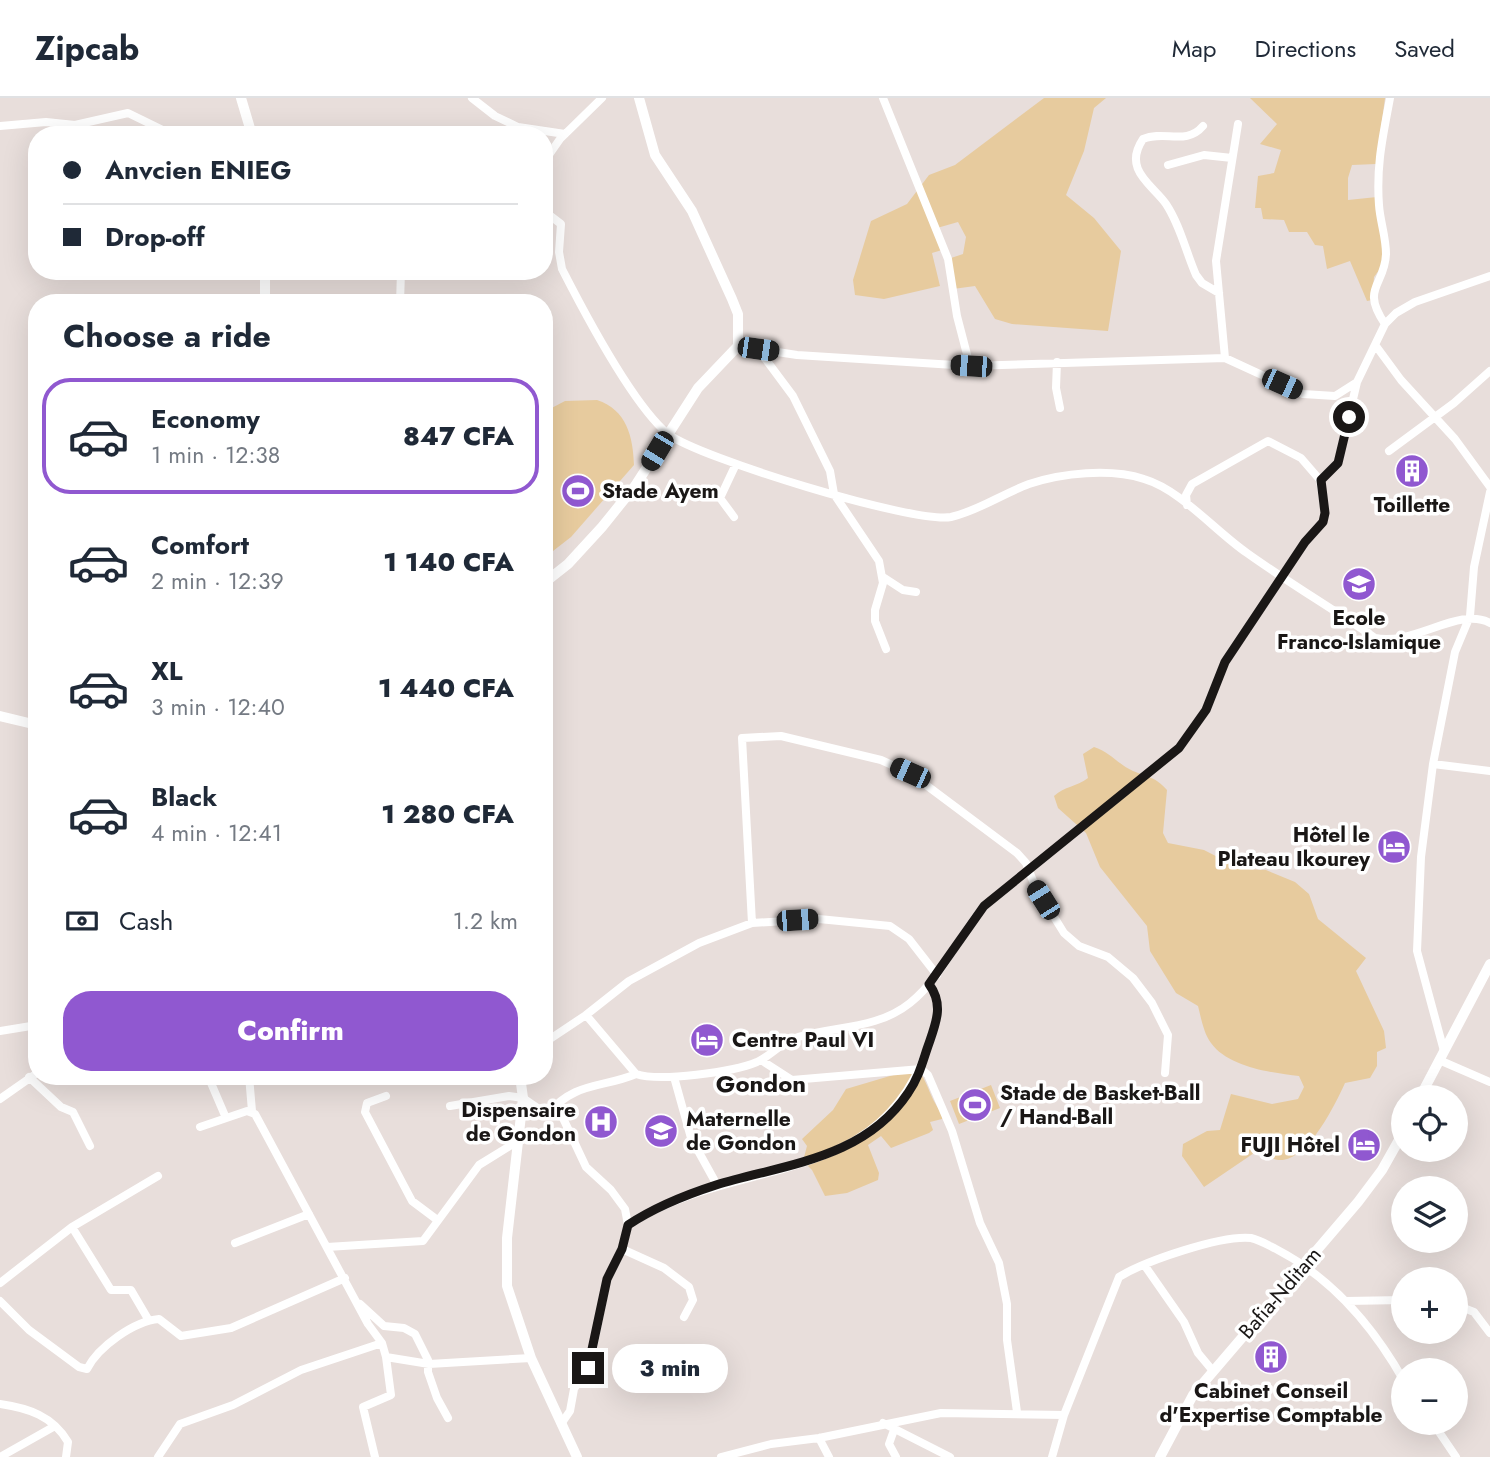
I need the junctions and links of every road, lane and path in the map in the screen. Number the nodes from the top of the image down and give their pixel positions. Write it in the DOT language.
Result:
graph roads {
  1 [pos="241,98"];
  2 [pos="472,98"];
  3 [pos="602,98"];
  4 [pos="639,98"];
  5 [pos="883,98"];
  6 [pos="1390,98"];
  7 [pos="1238,124"];
  8 [pos="0,126"];
  9 [pos="60,126"];
  10 [pos="60,126"];
  11 [pos="155,126"];
  12 [pos="249,126"];
  13 [pos="516,126"];
  14 [pos="1203,126"];
  15 [pos="553,132"];
  16 [pos="565,134"];
  17 [pos="553,150"];
  18 [pos="1232,158"];
  19 [pos="1168,165"];
  20 [pos="553,218"];
  21 [pos="1490,276"];
  22 [pos="1219,293"];
  23 [pos="1385,324"];
  24 [pos="738,346"];
  25 [pos="1376,346"];
  26 [pos="758,349"];
  27 [pos="1225,358"];
  28 [pos="1057,362"];
  29 [pos="971,366"];
  30 [pos="1490,372"];
  31 [pos="1357,382"];
  32 [pos="1060,408"];
  33 [pos="1436,417"];
  34 [pos="667,433"];
  35 [pos="1389,451"];
  36 [pos="736,464"];
  37 [pos="1321,480"];
  38 [pos="1490,490"];
  39 [pos="834,494"];
  40 [pos="1187,505"];
  41 [pos="734,517"];
  42 [pos="553,576"];
  43 [pos="883,577"];
  44 [pos="1283,578"];
  45 [pos="915,592"];
  46 [pos="1470,617"];
  47 [pos="1490,623"];
  48 [pos="886,649"];
  49 [pos="0,716"];
  50 [pos="28,722"];
  51 [pos="1433,764"];
  52 [pos="1490,771"];
  53 [pos="1029,868"];
  54 [pos="752,923"];
  55 [pos="1490,964"];
  56 [pos="937,975"];
  57 [pos="929,984"];
  58 [pos="586,1014"];
  59 [pos="28,1026"];
  60 [pos="0,1031"];
  61 [pos="553,1037"];
  62 [pos="1441,1056"];
  63 [pos="761,1060"];
  64 [pos="921,1069"];
  65 [pos="1165,1073"];
  66 [pos="636,1074"];
  67 [pos="674,1077"];
  68 [pos="28,1079"];
  69 [pos="1490,1082"];
  70 [pos="42,1085"];
  71 [pos="212,1085"];
  72 [pos="250,1085"];
  73 [pos="521,1085"];
  74 [pos="1426,1085"];
  75 [pos="386,1096"];
  76 [pos="523,1098"];
  77 [pos="0,1099"];
  78 [pos="450,1106"];
  79 [pos="253,1111"];
  80 [pos="549,1113"];
  81 [pos="226,1118"];
  82 [pos="200,1127"];
  83 [pos="518,1141"];
  84 [pos="90,1146"];
  85 [pos="1391,1154"];
  86 [pos="158,1176"];
  87 [pos="717,1185"];
  88 [pos="309,1214"];
  89 [pos="436,1219"];
  90 [pos="628,1225"];
  91 [pos="72,1227"];
  92 [pos="235,1243"];
  93 [pos="327,1247"];
  94 [pos="622,1249"];
  95 [pos="1306,1264"];
  96 [pos="1145,1266"];
  97 [pos="345,1278"];
  98 [pos="0,1283"];
  99 [pos="1391,1300"];
  100 [pos="0,1301"];
  101 [pos="1346,1301"];
  102 [pos="360,1304"];
  103 [pos="1468,1310"];
  104 [pos="684,1317"];
  105 [pos="148,1320"];
  106 [pos="1490,1333"];
  107 [pos="382,1343"];
  108 [pos="386,1357"];
  109 [pos="531,1358"];
  110 [pos="1391,1358"];
  111 [pos="429,1364"];
  112 [pos="1213,1371"];
  113 [pos="0,1404"];
  114 [pos="1017,1412"];
  115 [pos="1063,1415"];
  116 [pos="448,1418"];
  117 [pos="883,1423"];
  118 [pos="561,1424"];
  119 [pos="55,1426"];
  120 [pos="894,1430"];
  121 [pos="1441,1435"];
  122 [pos="819,1438"];
  123 [pos="0,1457"];
  124 [pos="66,1457"];
  125 [pos="158,1457"];
  126 [pos="375,1457"];
  127 [pos="577,1457"];
  128 [pos="721,1457"];
  129 [pos="829,1457"];
  130 [pos="896,1457"];
  131 [pos="950,1457"];
  132 [pos="1052,1457"];
  133 [pos="1160,1457"];
  134 [pos="1456,1457"];
  1 -- 12 [label="street"];
  2 -- 13 [label="street"];
  3 -- 16 [label="street"];
  4 -- 24 [label="street"];
  5 -- 29 [label="street"];
  6 -- 23 [label="street"];
  7 -- 18 [label="street"];
  8 -- 9 [label="street"];
  10 -- 11 [label="street"];
  14 -- 22 [label="street"];
  15 -- 16 [label="street"];
  16 -- 17 [label="street"];
  18 -- 19 [label="street"];
  18 -- 22 [label="street"];
  20 -- 34 [label="street"];
  21 -- 23 [label="street"];
  22 -- 27 [label="street"];
  23 -- 25 [label="street"];
  24 -- 26 [label="street"];
  24 -- 34 [label="street"];
  25 -- 31 [label="street"];
  25 -- 33 [label="street"];
  26 -- 29 [label="street"];
  26 -- 39 [label="street"];
  27 -- 28 [label="street"];
  27 -- 31 [label="street"];
  28 -- 29 [label="street"];
  28 -- 32 [label="street"];
  30 -- 33 [label="street"];
  31 -- 37 [label="street"];
  33 -- 35 [label="street"];
  33 -- 38 [label="street"];
  34 -- 36 [label="street"];
  34 -- 42 [label="street"];
  36 -- 39 [label="street"];
  36 -- 41 [label="street"];
  37 -- 40 [label="street"];
  37 -- 44 [label="street"];
  38 -- 46 [label="street"];
  39 -- 40 [label="street"];
  39 -- 43 [label="street"];
  40 -- 44 [label="street"];
  43 -- 45 [label="street"];
  43 -- 48 [label="street"];
  44 -- 46 [label="street"];
  44 -- 53 [label="street"];
  46 -- 47 [label="street"];
  46 -- 51 [label="street"];
  49 -- 50 [label="street"];
  51 -- 52 [label="street"];
  51 -- 62 [label="street"];
  53 -- 54 [label="street"];
  53 -- 56 [label="street"];
  53 -- 65 [label="street"];
  54 -- 56 [label="street"];
  54 -- 58 [label="street"];
  55 -- 62 [label="main road"];
  56 -- 57 [label="street"];
  57 -- 63 [label="street"];
  57 -- 64 [label="street"];
  58 -- 61 [label="street"];
  58 -- 66 [label="street"];
  59 -- 60 [label="street"];
  62 -- 69 [label="street"];
  62 -- 74 [label="main road"];
  63 -- 64 [label="street"];
  63 -- 67 [label="street"];
  64 -- 87 [label="street"];
  64 -- 114 [label="street"];
  66 -- 67 [label="street"];
  66 -- 80 [label="street"];
  67 -- 87 [label="street"];
  68 -- 77 [label="street"];
  70 -- 84 [label="street"];
  71 -- 81 [label="street"];
  72 -- 79 [label="street"];
  73 -- 76 [label="street"];
  75 -- 89 [label="street"];
  76 -- 78 [label="street"];
  76 -- 80 [label="street"];
  76 -- 83 [label="street"];
  79 -- 81 [label="street"];
  79 -- 88 [label="street"];
  80 -- 90 [label="street"];
  81 -- 82 [label="street"];
  83 -- 89 [label="street"];
  83 -- 109 [label="street"];
  85 -- 95 [label="main road, Bafia-Nditam"];
  86 -- 91 [label="street"];
  87 -- 90 [label="street"];
  88 -- 92 [label="street"];
  88 -- 93 [label="street"];
  89 -- 93 [label="street"];
  90 -- 94 [label="street"];
  91 -- 98 [label="street"];
  91 -- 105 [label="street"];
  93 -- 97 [label="street"];
  94 -- 104 [label="street"];
  94 -- 118 [label="street"];
  95 -- 96 [label="street"];
  95 -- 101 [label="street"];
  95 -- 112 [label="main road, Bafia-Nditam"];
  96 -- 112 [label="street"];
  96 -- 115 [label="street"];
  97 -- 102 [label="street"];
  97 -- 105 [label="street"];
  99 -- 101 [label="street"];
  100 -- 105 [label="street"];
  101 -- 110 [label="street"];
  102 -- 107 [label="street"];
  102 -- 111 [label="street"];
  103 -- 106 [label="street"];
  107 -- 108 [label="street"];
  107 -- 125 [label="street"];
  108 -- 111 [label="street"];
  108 -- 126 [label="street"];
  109 -- 111 [label="street"];
  109 -- 118 [label="street"];
  111 -- 116 [label="street"];
  112 -- 133 [label="main road, Bafia-Nditam"];
  113 -- 119 [label="street"];
  114 -- 115 [label="street"];
  114 -- 117 [label="street"];
  115 -- 132 [label="street"];
  117 -- 120 [label="street"];
  117 -- 122 [label="street"];
  118 -- 127 [label="street"];
  119 -- 123 [label="street"];
  119 -- 124 [label="street"];
  120 -- 130 [label="street"];
  120 -- 131 [label="street"];
  121 -- 134 [label="street"];
  122 -- 128 [label="street"];
  122 -- 129 [label="street"];
}
